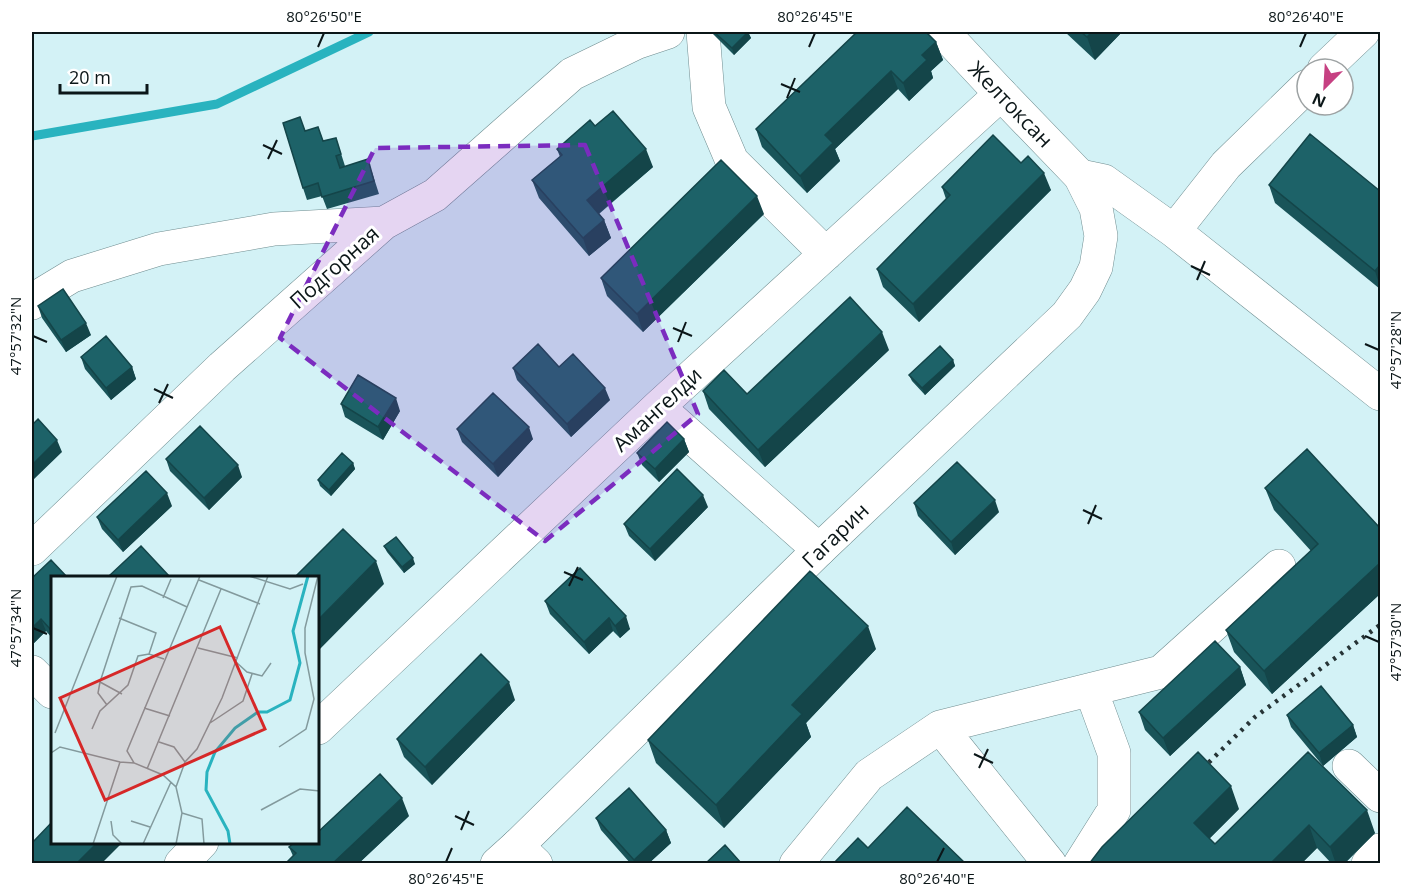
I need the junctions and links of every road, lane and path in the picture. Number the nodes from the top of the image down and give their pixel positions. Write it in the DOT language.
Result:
graph roads {
  1 [pos="668,32"];
  2 [pos="703,32"];
  3 [pos="943,32"];
  4 [pos="1363,32"];
  5 [pos="1337,57"];
  6 [pos="1001,94"];
  7 [pos="1295,98"];
  8 [pos="1080,176"];
  9 [pos="384,223"];
  10 [pos="1174,231"];
  11 [pos="826,254"];
  12 [pos="32,303"];
  13 [pos="1380,394"];
  14 [pos="658,407"];
  15 [pos="32,549"];
  16 [pos="819,550"];
  17 [pos="1279,566"];
  18 [pos="32,672"];
  19 [pos="1090,690"];
  20 [pos="51,691"];
  21 [pos="320,726"];
  22 [pos="940,727"];
  23 [pos="1349,766"];
  24 [pos="1380,796"];
  25 [pos="201,844"];
  26 [pos="1380,850"];
  27 [pos="517,858"];
  28 [pos="181,864"];
  29 [pos="796,864"];
  30 [pos="1050,864"];
  31 [pos="1080,864"];
  32 [pos="1368,864"];
  1 -- 9 [label="street, Подгорная"];
  2 -- 11 [label="street"];
  3 -- 6 [label="street, Желтоксан"];
  4 -- 5 [label="street"];
  6 -- 8 [label="street, Желтоксан"];
  6 -- 11 [label="street, Амангелди"];
  7 -- 10 [label="street"];
  8 -- 10 [label="street"];
  8 -- 16 [label="street, Гагарин"];
  9 -- 12 [label="street"];
  9 -- 15 [label="street, Подгорная"];
  10 -- 13 [label="street"];
  11 -- 14 [label="street, Амангелди"];
  14 -- 16 [label="street"];
  14 -- 21 [label="street, Амангелди"];
  16 -- 27 [label="street, Гагарин"];
  17 -- 19 [label="street"];
  18 -- 20 [label="street"];
  19 -- 22 [label="street"];
  19 -- 31 [label="street"];
  22 -- 29 [label="street"];
  22 -- 30 [label="street"];
  23 -- 24 [label="street"];
  25 -- 28 [label="street"];
  26 -- 32 [label="street"];
}
